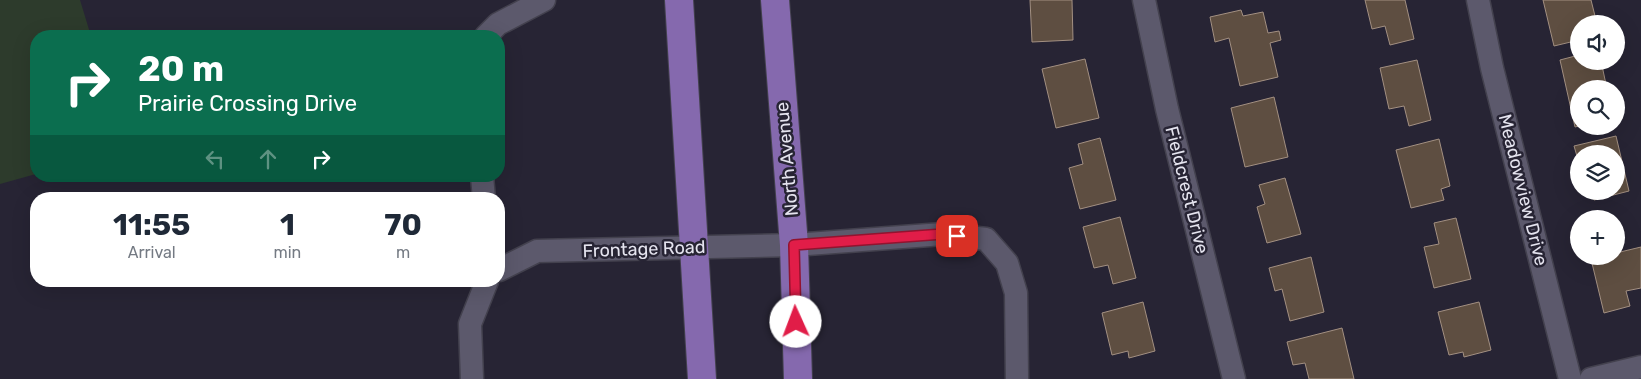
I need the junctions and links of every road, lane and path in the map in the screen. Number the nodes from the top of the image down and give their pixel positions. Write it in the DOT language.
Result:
graph roads {
  1 [pos="544,0"];
  2 [pos="679,0"];
  3 [pos="775,0"];
  4 [pos="1144,0"];
  5 [pos="1478,0"];
  6 [pos="492,30"];
  7 [pos="794,245"];
  8 [pos="694,247"];
  9 [pos="505,267"];
  10 [pos="485,287"];
  11 [pos="1641,366"];
  12 [pos="472,379"];
  13 [pos="702,379"];
  14 [pos="798,379"];
  15 [pos="1017,379"];
  16 [pos="1234,379"];
  17 [pos="1570,379"];
  18 [pos="1591,379"];
  1 -- 6 [label="street"];
  2 -- 8 [label="main road"];
  3 -- 7 [label="main road, North Avenue"];
  4 -- 16 [label="street, Fieldcrest Drive"];
  5 -- 17 [label="street, Meadowview Drive"];
  7 -- 8 [label="street, Frontage Road"];
  7 -- 14 [label="main road, North Avenue"];
  7 -- 15 [label="street, Frontage Road"];
  8 -- 9 [label="street, Frontage Road"];
  8 -- 13 [label="main road"];
  10 -- 12 [label="street"];
  11 -- 18 [label="street"];
}
